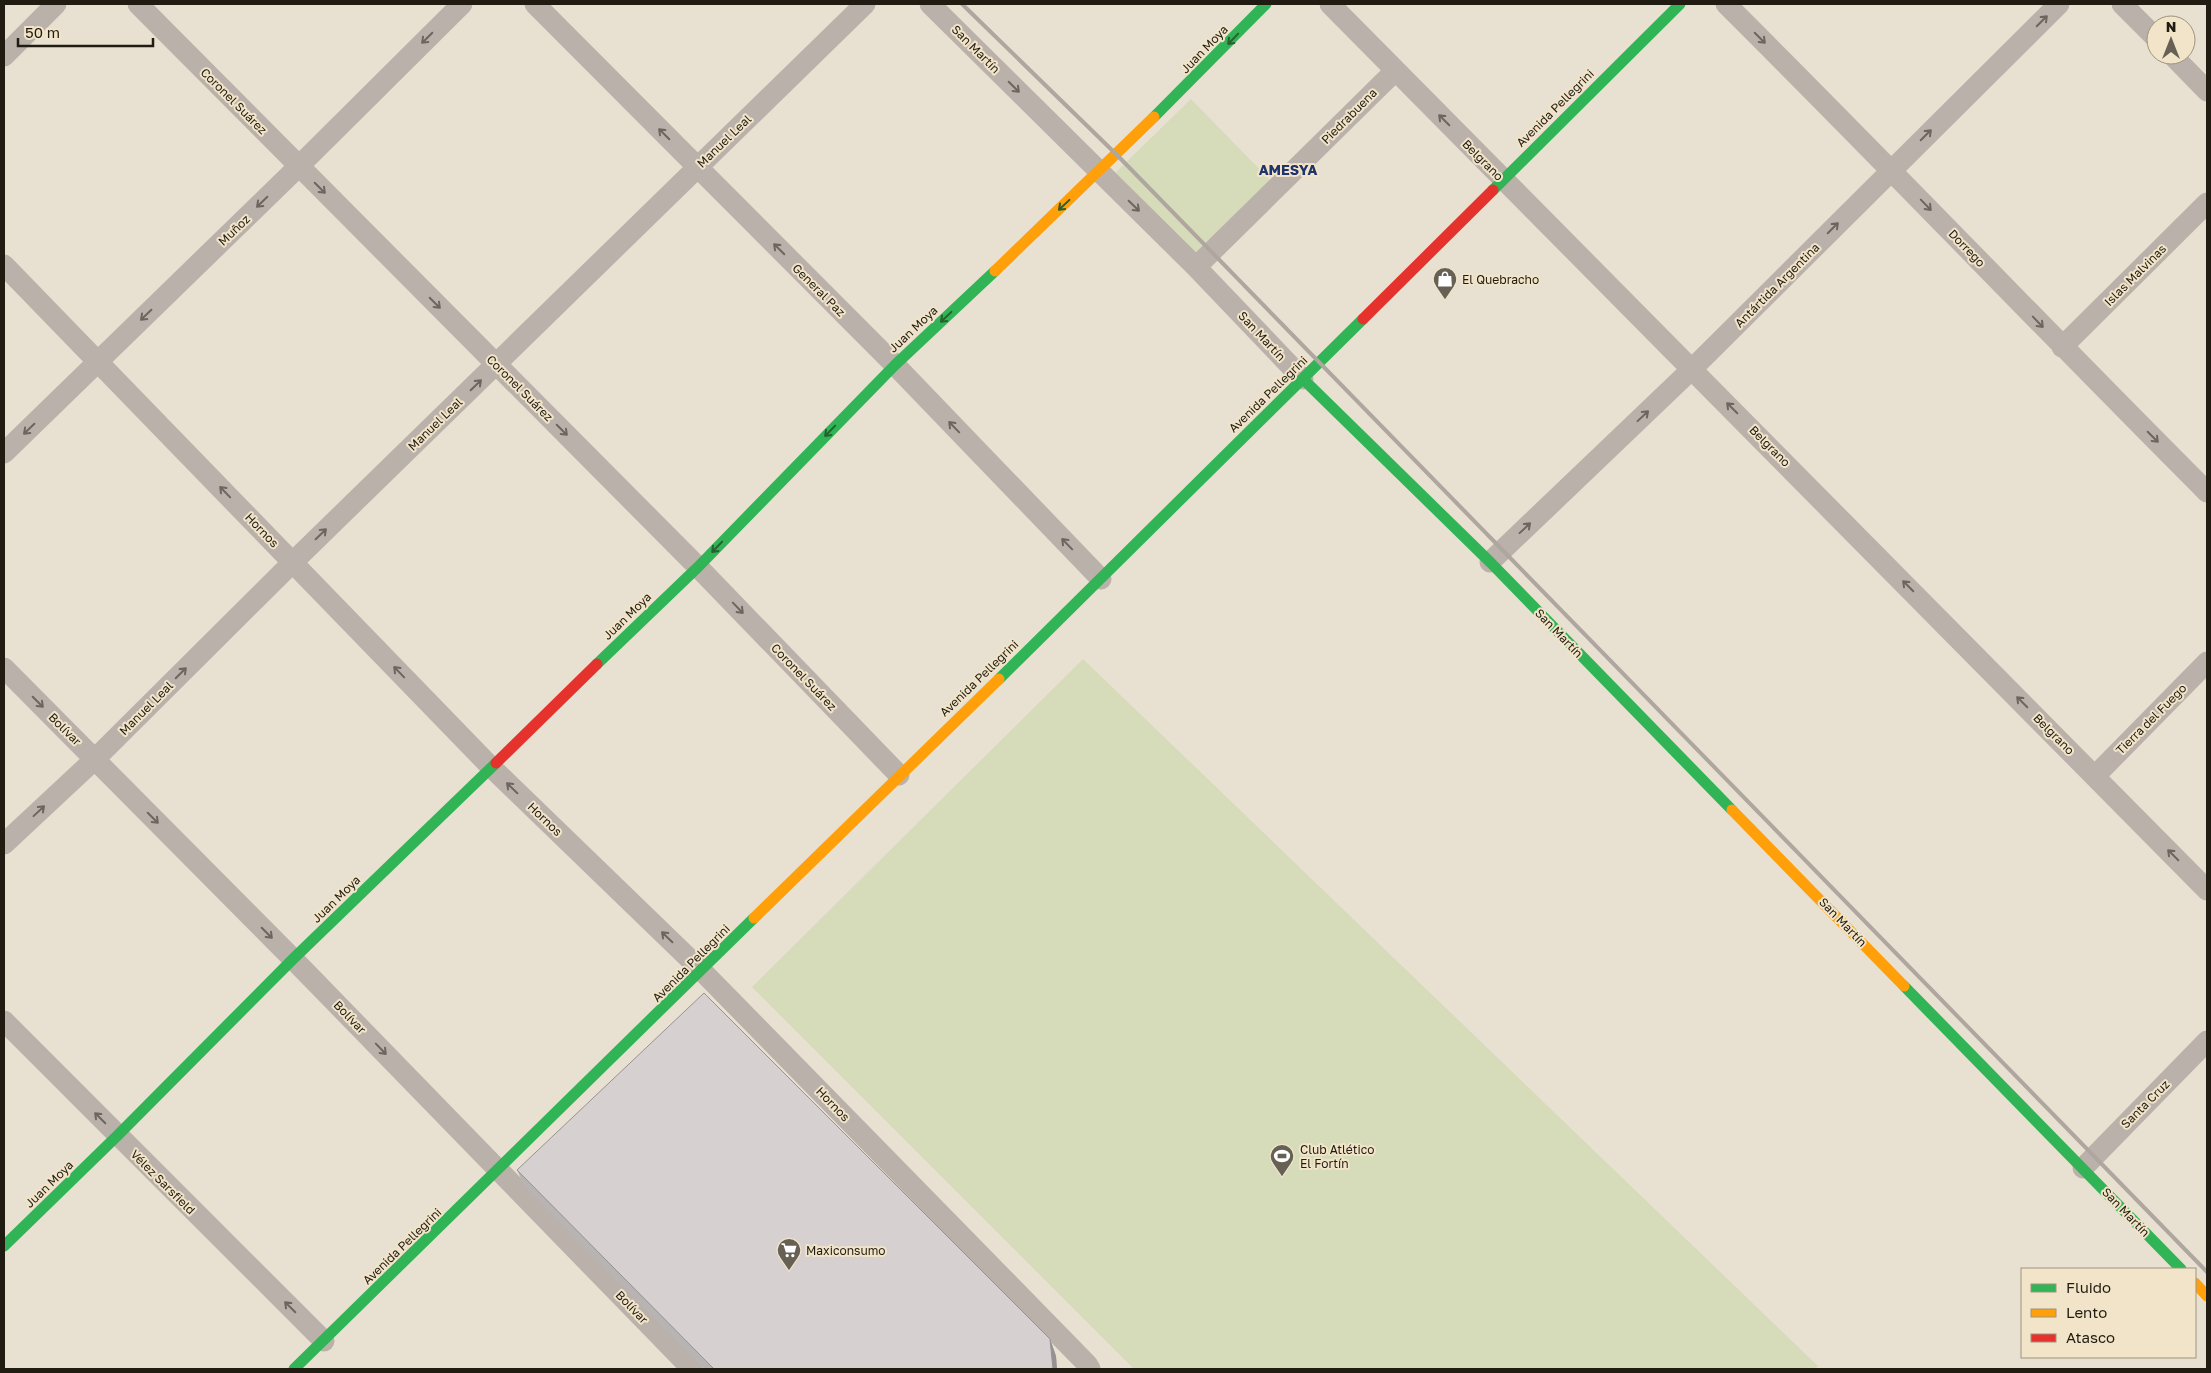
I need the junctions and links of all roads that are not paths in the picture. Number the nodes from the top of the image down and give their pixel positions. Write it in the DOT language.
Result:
graph roads {
  1 [pos="56,4"];
  2 [pos="138,4"];
  3 [pos="462,4"];
  4 [pos="535,4"];
  5 [pos="865,4"];
  6 [pos="930,4"];
  7 [pos="1266,4"];
  8 [pos="1330,4"];
  9 [pos="1680,4"];
  10 [pos="1726,4"];
  11 [pos="2059,4"];
  12 [pos="2122,4"];
  13 [pos="2146,28"];
  14 [pos="4,56"];
  15 [pos="2182,65"];
  16 [pos="1395,71"];
  17 [pos="2207,91"];
  18 [pos="299,166"];
  19 [pos="698,167"];
  20 [pos="1892,170"];
  21 [pos="1099,172"];
  22 [pos="1503,179"];
  23 [pos="2207,203"];
  24 [pos="4,265"];
  25 [pos="1196,267"];
  26 [pos="2062,347"];
  27 [pos="98,362"];
  28 [pos="497,364"];
  29 [pos="895,365"];
  30 [pos="1693,368"];
  31 [pos="1302,379"];
  32 [pos="4,454"];
  33 [pos="2207,492"];
  34 [pos="293,562"];
  35 [pos="1490,562"];
  36 [pos="698,567"];
  37 [pos="1101,579"];
  38 [pos="2207,662"];
  39 [pos="4,668"];
  40 [pos="95,759"];
  41 [pos="491,767"];
  42 [pos="899,775"];
  43 [pos="2095,776"];
  44 [pos="4,844"];
  45 [pos="2207,890"];
  46 [pos="294,959"];
  47 [pos="702,971"];
  48 [pos="4,1021"];
  49 [pos="2207,1041"];
  50 [pos="117,1136"];
  51 [pos="2083,1168"];
  52 [pos="499,1170"];
  53 [pos="4,1246"];
  54 [pos="2180,1268"];
  55 [pos="2196,1285"];
  56 [pos="2207,1296"];
  57 [pos="324,1341"];
  58 [pos="299,1368"];
  59 [pos="692,1369"];
  60 [pos="1090,1369"];
  1 -- 14 [label="street"];
  2 -- 18 [label="street, Coronel Suárez"];
  3 -- 18 [label="street, Muñoz, one-way"];
  19 -- 4 [label="street, General Paz, one-way"];
  5 -- 19 [label="street, Manuel Leal"];
  6 -- 21 [label="street, San Martín, one-way"];
  7 -- 21 [label="street, Juan Moya, one-way"];
  8 -- 16 [label="street, Belgrano"];
  9 -- 22 [label="street, Avenida Pellegrini"];
  10 -- 20 [label="street, Dorrego, one-way"];
  20 -- 11 [label="street, Antártida Argentina, one-way"];
  12 -- 13 [label="street"];
  15 -- 17 [label="street"];
  22 -- 16 [label="street, Belgrano, one-way"];
  16 -- 25 [label="street, Piedrabuena"];
  18 -- 27 [label="street, Muñoz, one-way"];
  18 -- 28 [label="street, Coronel Suárez, one-way"];
  19 -- 28 [label="street, Manuel Leal"];
  29 -- 19 [label="street, General Paz, one-way"];
  20 -- 26 [label="street, Dorrego, one-way"];
  30 -- 20 [label="street, Antártida Argentina, one-way"];
  21 -- 25 [label="street, San Martín, one-way"];
  21 -- 29 [label="street, Juan Moya, one-way"];
  22 -- 30 [label="street, Belgrano"];
  22 -- 31 [label="street, Avenida Pellegrini"];
  23 -- 26 [label="street, Islas Malvinas"];
  24 -- 27 [label="street, Hornos"];
  25 -- 31 [label="street, San Martín"];
  26 -- 33 [label="street, Dorrego, one-way"];
  27 -- 32 [label="street, Muñoz, one-way"];
  34 -- 27 [label="street, Hornos, one-way"];
  34 -- 28 [label="street, Manuel Leal, one-way"];
  28 -- 36 [label="street, Coronel Suárez, one-way"];
  29 -- 36 [label="street, Juan Moya, one-way"];
  37 -- 29 [label="street, General Paz, one-way"];
  35 -- 30 [label="street, Antártida Argentina, one-way"];
  43 -- 30 [label="street, Belgrano, one-way"];
  31 -- 35 [label="street, San Martín"];
  31 -- 37 [label="street, Avenida Pellegrini"];
  40 -- 34 [label="street, Manuel Leal, one-way"];
  41 -- 34 [label="street, Hornos, one-way"];
  35 -- 51 [label="street, San Martín"];
  36 -- 41 [label="street, Juan Moya"];
  36 -- 42 [label="street, Coronel Suárez, one-way"];
  37 -- 42 [label="street, Avenida Pellegrini"];
  38 -- 43 [label="street, Tierra del Fuego"];
  39 -- 40 [label="street, Bolívar, one-way"];
  44 -- 40 [label="street, Manuel Leal, one-way"];
  40 -- 46 [label="street, Bolívar, one-way"];
  41 -- 46 [label="street, Juan Moya"];
  47 -- 41 [label="street, Hornos, one-way"];
  42 -- 47 [label="street, Avenida Pellegrini"];
  45 -- 43 [label="street, Belgrano, one-way"];
  46 -- 50 [label="street, Juan Moya"];
  46 -- 52 [label="street, Bolívar, one-way"];
  47 -- 52 [label="street, Avenida Pellegrini"];
  47 -- 60 [label="street, Hornos"];
  50 -- 48 [label="street, Vélez Sarsfield, one-way"];
  49 -- 51 [label="street, Santa Cruz"];
  50 -- 53 [label="street, Juan Moya"];
  57 -- 50 [label="street, Vélez Sarsfield, one-way"];
  51 -- 54 [label="street, San Martín"];
  52 -- 57 [label="street, Avenida Pellegrini"];
  52 -- 59 [label="street, Bolívar"];
  55 -- 56 [label="street"];
  57 -- 58 [label="street, Avenida Pellegrini"];
}
